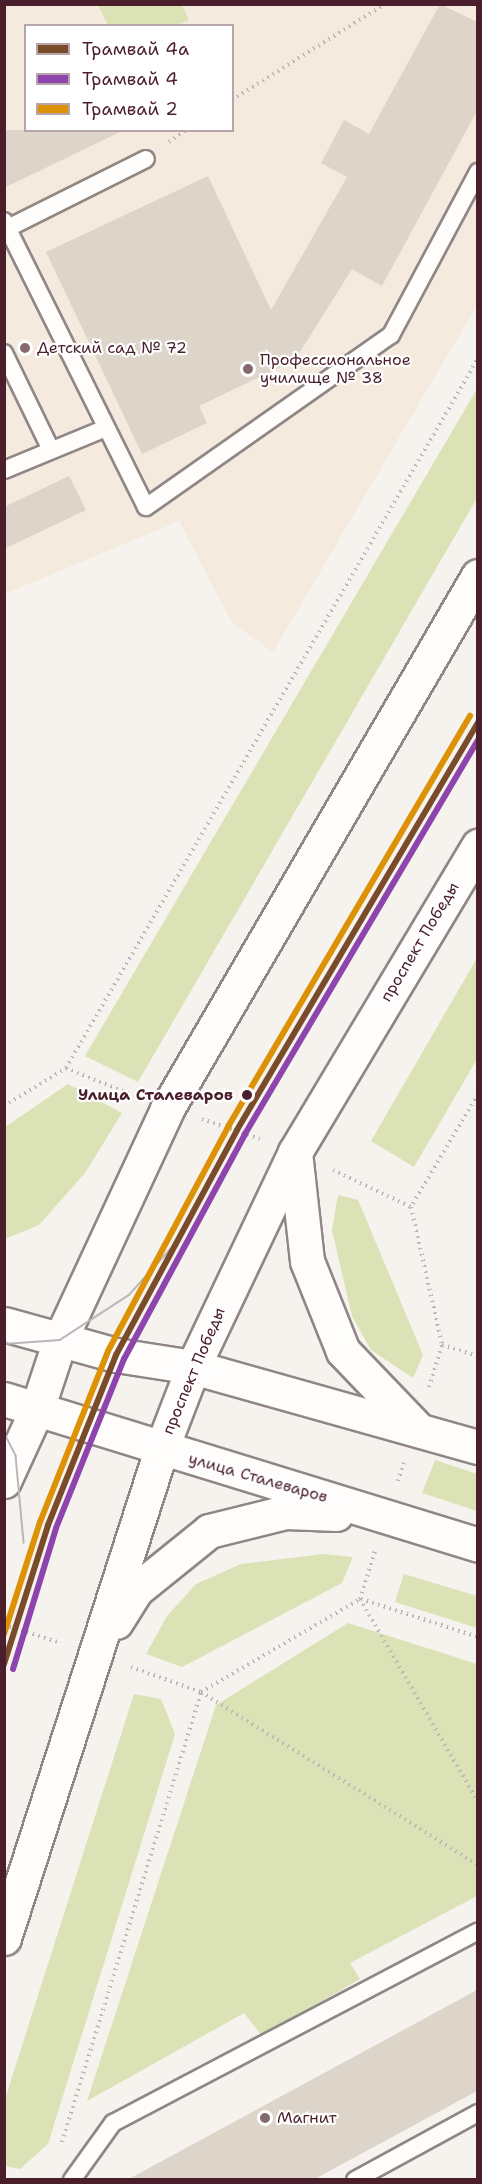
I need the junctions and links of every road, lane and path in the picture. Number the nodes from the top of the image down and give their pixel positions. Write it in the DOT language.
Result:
graph roads {
  1 [pos="384,4"];
  2 [pos="234,99"];
  3 [pos="146,159"];
  4 [pos="477,172"];
  5 [pos="6,224"];
  6 [pos="4,353"];
  7 [pos="477,358"];
  8 [pos="106,428"];
  9 [pos="51,450"];
  10 [pos="4,470"];
  11 [pos="477,576"];
  12 [pos="477,846"];
  13 [pos="66,1068"];
  14 [pos="477,1094"];
  15 [pos="4,1106"];
  16 [pos="167,1109"];
  17 [pos="295,1152"];
  18 [pos="411,1207"];
  19 [pos="4,1324"];
  20 [pos="60,1340"];
  21 [pos="442,1345"];
  22 [pos="477,1356"];
  23 [pos="193,1367"];
  24 [pos="4,1399"];
  25 [pos="37,1409"];
  26 [pos="417,1428"];
  27 [pos="477,1447"];
  28 [pos="160,1450"];
  29 [pos="4,1480"];
  30 [pos="386,1516"];
  31 [pos="477,1545"];
  32 [pos="360,1599"];
  33 [pos="477,1637"];
  34 [pos="97,1654"];
  35 [pos="201,1692"];
  36 [pos="477,1802"];
  37 [pos="477,1865"];
  38 [pos="477,1931"];
  39 [pos="4,1938"];
  40 [pos="477,2113"];
  41 [pos="61,2145"];
  42 [pos="72,2180"];
  43 [pos="355,2180"];
  1 -- 2 [label="path"];
  3 -- 5 [label="lane"];
  4 -- 8 [label="lane"];
  5 -- 8 [label="lane"];
  6 -- 9 [label="lane"];
  7 -- 13 [label="path"];
  8 -- 9 [label="lane"];
  9 -- 10 [label="lane"];
  11 -- 16 [label="main road"];
  12 -- 17 [label="main road, проспект Победы"];
  13 -- 15 [label="path"];
  13 -- 16 [label="path"];
  14 -- 18 [label="path"];
  16 -- 17 [label="path"];
  16 -- 20 [label="main road"];
  17 -- 18 [label="path"];
  17 -- 23 [label="main road, проспект Победы"];
  17 -- 26 [label="main road"];
  18 -- 21 [label="path"];
  19 -- 20 [label="main road"];
  20 -- 23 [label="main road"];
  20 -- 25 [label="main road"];
  21 -- 22 [label="path"];
  21 -- 26 [label="path"];
  23 -- 26 [label="main road"];
  23 -- 28 [label="main road, проспект Победы"];
  24 -- 25 [label="main road, улица Сталеваров"];
  25 -- 28 [label="main road, улица Сталеваров"];
  25 -- 29 [label="main road"];
  26 -- 27 [label="main road"];
  26 -- 30 [label="path"];
  28 -- 30 [label="main road, улица Сталеваров"];
  28 -- 34 [label="main road, проспект Победы"];
  30 -- 31 [label="main road, улица Сталеваров"];
  30 -- 32 [label="path"];
  30 -- 34 [label="main road"];
  32 -- 33 [label="path"];
  32 -- 35 [label="path"];
  32 -- 36 [label="path"];
  34 -- 39 [label="main road, проспект Победы"];
  35 -- 37 [label="path"];
  35 -- 41 [label="path"];
  38 -- 42 [label="lane"];
  40 -- 43 [label="lane"];
}
